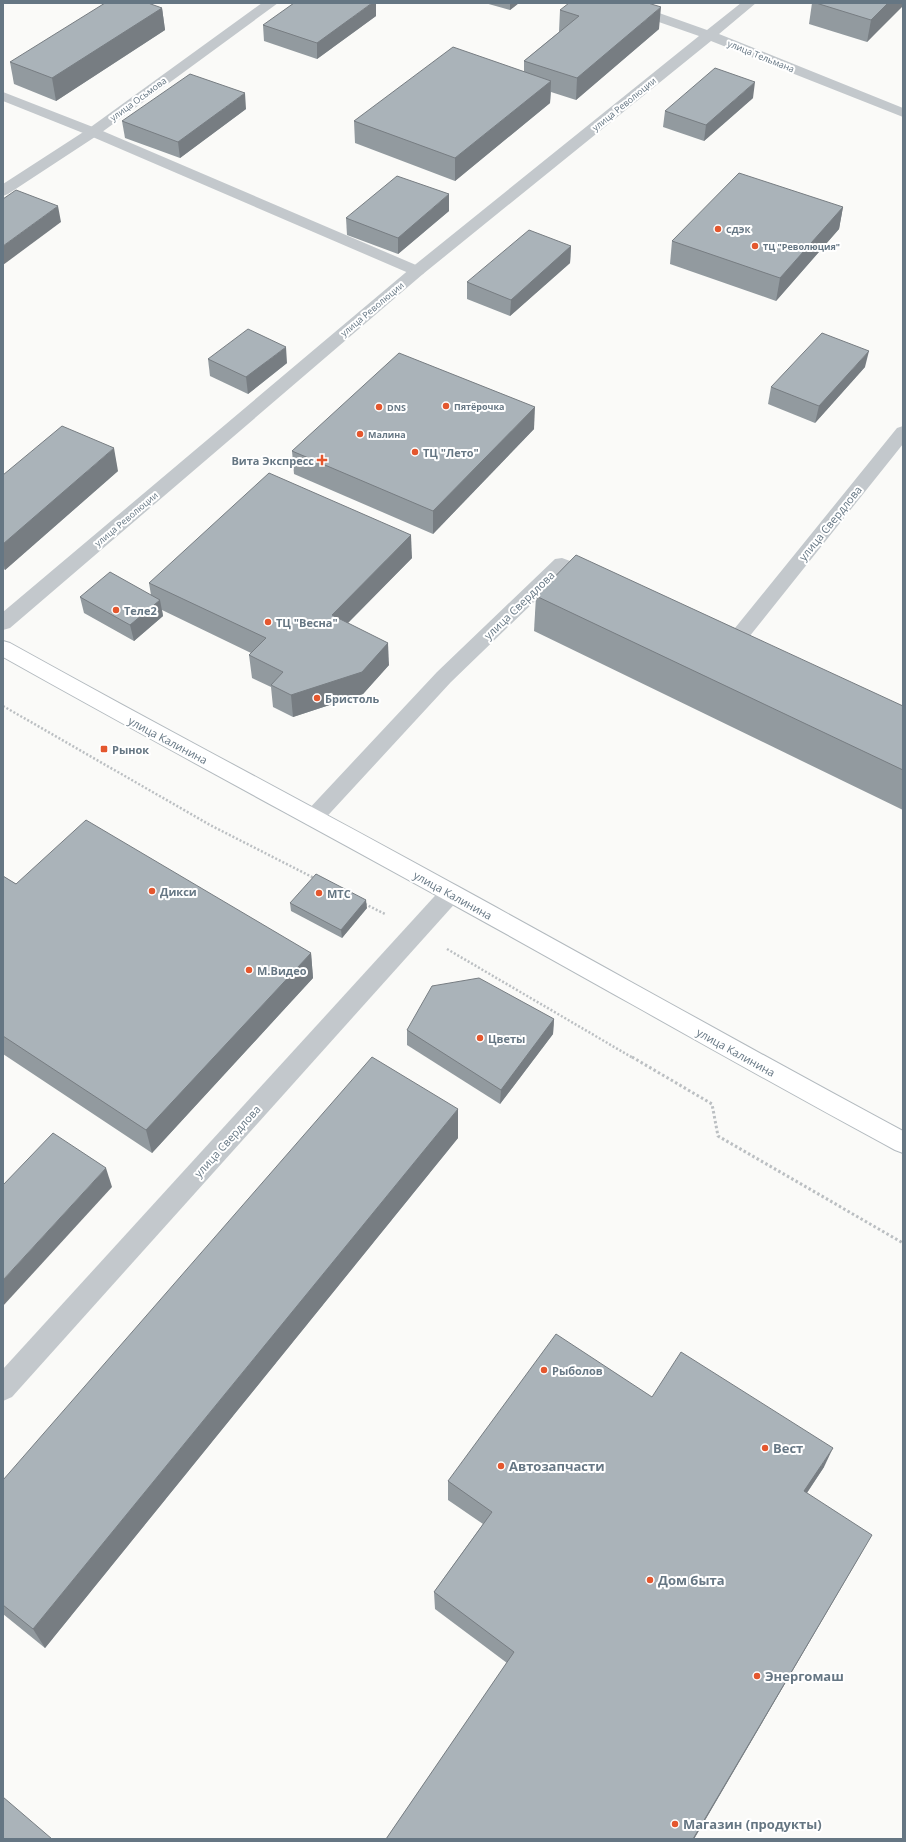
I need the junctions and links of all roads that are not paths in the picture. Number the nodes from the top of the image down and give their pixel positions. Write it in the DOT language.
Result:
graph roads {
  1 [pos="270,3"];
  2 [pos="618,3"];
  3 [pos="749,3"];
  4 [pos="709,36"];
  5 [pos="3,96"];
  6 [pos="903,114"];
  7 [pos="93,132"];
  8 [pos="3,192"];
  9 [pos="416,271"];
  10 [pos="903,432"];
  11 [pos="606,582"];
  12 [pos="702,622"];
  13 [pos="3,623"];
  14 [pos="3,648"];
  15 [pos="312,818"];
  16 [pos="451,893"];
  17 [pos="903,1142"];
  18 [pos="3,1388"];
  1 -- 7 [label="street, улица Осьмова"];
  2 -- 4 [label="street, улица Тельмана"];
  3 -- 4 [label="street, улица Революции"];
  4 -- 6 [label="street, улица Тельмана"];
  4 -- 9 [label="street, улица Революции"];
  5 -- 7 [label="street"];
  7 -- 8 [label="street, улица Осьмова"];
  7 -- 9 [label="street"];
  9 -- 13 [label="street, улица Революции"];
  10 -- 12 [label="street, улица Свердлова"];
  11 -- 15 [label="street, улица Свердлова"];
  14 -- 15 [label="street, улица Калинина"];
  15 -- 16 [label="street, улица Калинина"];
  16 -- 17 [label="street, улица Калинина"];
  16 -- 18 [label="street, улица Свердлова"];
}
